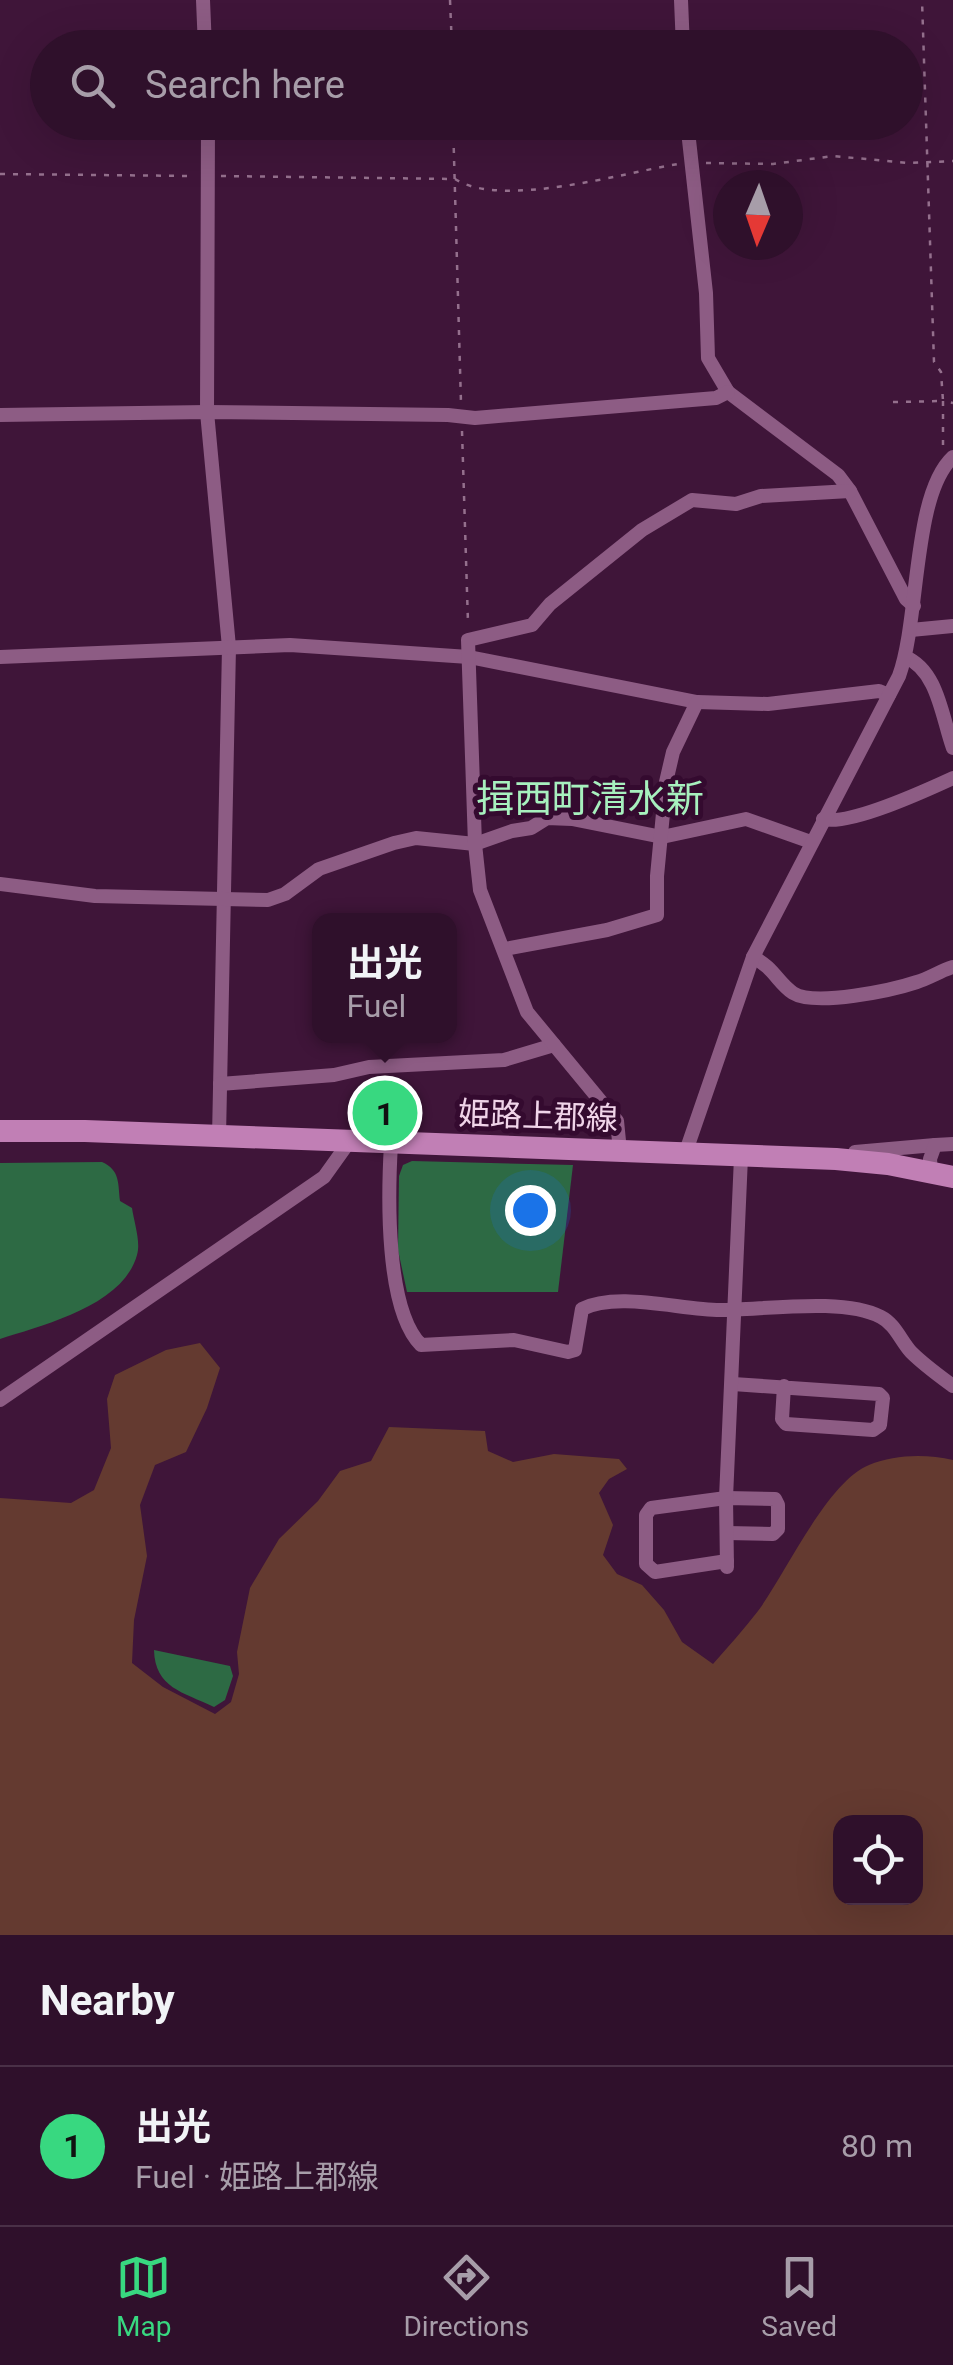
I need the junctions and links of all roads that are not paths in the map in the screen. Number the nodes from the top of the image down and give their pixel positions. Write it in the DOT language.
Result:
graph roads {
  1 [pos="203,0"];
  2 [pos="681,0"];
  3 [pos="204,30"];
  4 [pos="683,30"];
  5 [pos="209,140"];
  6 [pos="688,140"];
  7 [pos="728,392"];
  8 [pos="207,412"];
  9 [pos="0,415"];
  10 [pos="951,459"];
  11 [pos="850,491"];
  12 [pos="914,606"];
  13 [pos="953,626"];
  14 [pos="911,630"];
  15 [pos="229,647"];
  16 [pos="0,657"];
  17 [pos="469,657"];
  18 [pos="906,657"];
  19 [pos="889,695"];
  20 [pos="697,702"];
  21 [pos="953,748"];
  22 [pos="953,778"];
  23 [pos="823,819"];
  24 [pos="662,837"];
  25 [pos="812,842"];
  26 [pos="475,844"];
  27 [pos="0,884"];
  28 [pos="224,899"];
  29 [pos="504,949"];
  30 [pos="753,957"];
  31 [pos="953,967"];
  32 [pos="554,1045"];
  33 [pos="220,1084"];
  34 [pos="0,1131"];
  35 [pos="218,1136"];
  36 [pos="349,1142"];
  37 [pos="391,1144"];
  38 [pos="953,1144"];
  39 [pos="935,1145"];
  40 [pos="620,1151"];
  41 [pos="685,1154"];
  42 [pos="741,1156"];
  43 [pos="836,1159"];
  44 [pos="942,1174"];
  45 [pos="737,1308"];
  46 [pos="733,1384"];
  47 [pos="784,1386"];
  48 [pos="953,1386"];
  49 [pos="0,1400"];
  50 [pos="726,1498"];
  51 [pos="727,1532"];
  1 -- 3 [label="street"];
  2 -- 4 [label="street"];
  5 -- 8 [label="street"];
  6 -- 7 [label="street"];
  7 -- 8 [label="street"];
  7 -- 11 [label="street"];
  8 -- 9 [label="street"];
  8 -- 15 [label="street"];
  10 -- 12 [label="street"];
  11 -- 12 [label="street"];
  11 -- 17 [label="street"];
  12 -- 14 [label="street"];
  13 -- 14 [label="street"];
  14 -- 18 [label="street"];
  15 -- 16 [label="street"];
  15 -- 17 [label="street"];
  15 -- 28 [label="street"];
  17 -- 20 [label="street"];
  17 -- 26 [label="street"];
  18 -- 19 [label="street"];
  18 -- 21 [label="street"];
  19 -- 20 [label="street"];
  19 -- 23 [label="street"];
  20 -- 24 [label="street"];
  22 -- 23 [label="street"];
  23 -- 25 [label="street"];
  24 -- 25 [label="street"];
  24 -- 26 [label="street"];
  24 -- 29 [label="street"];
  25 -- 30 [label="street"];
  26 -- 28 [label="street"];
  26 -- 29 [label="street"];
  27 -- 28 [label="street"];
  28 -- 33 [label="street"];
  29 -- 32 [label="street"];
  30 -- 31 [label="street"];
  30 -- 41 [label="street"];
  32 -- 33 [label="street"];
  32 -- 40 [label="street"];
  33 -- 35 [label="street"];
  34 -- 35 [label="main road, 姫路上郡線"];
  35 -- 36 [label="main road, 姫路上郡線"];
  36 -- 37 [label="main road, 姫路上郡線"];
  36 -- 49 [label="street"];
  37 -- 40 [label="main road, 姫路上郡線"];
  37 -- 45 [label="street"];
  38 -- 39 [label="street"];
  39 -- 43 [label="street"];
  39 -- 44 [label="street"];
  40 -- 41 [label="main road, 姫路上郡線"];
  41 -- 42 [label="main road, 姫路上郡線"];
  42 -- 43 [label="main road, 姫路上郡線"];
  42 -- 45 [label="street"];
  43 -- 44 [label="main road, 姫路上郡線"];
  45 -- 46 [label="street"];
  45 -- 48 [label="street"];
  46 -- 47 [label="street"];
  46 -- 50 [label="street"];
  47 -- 47 [label="street"];
  50 -- 51 [label="street"];
  50 -- 51 [label="street"];
  50 -- 51 [label="street"];
}
